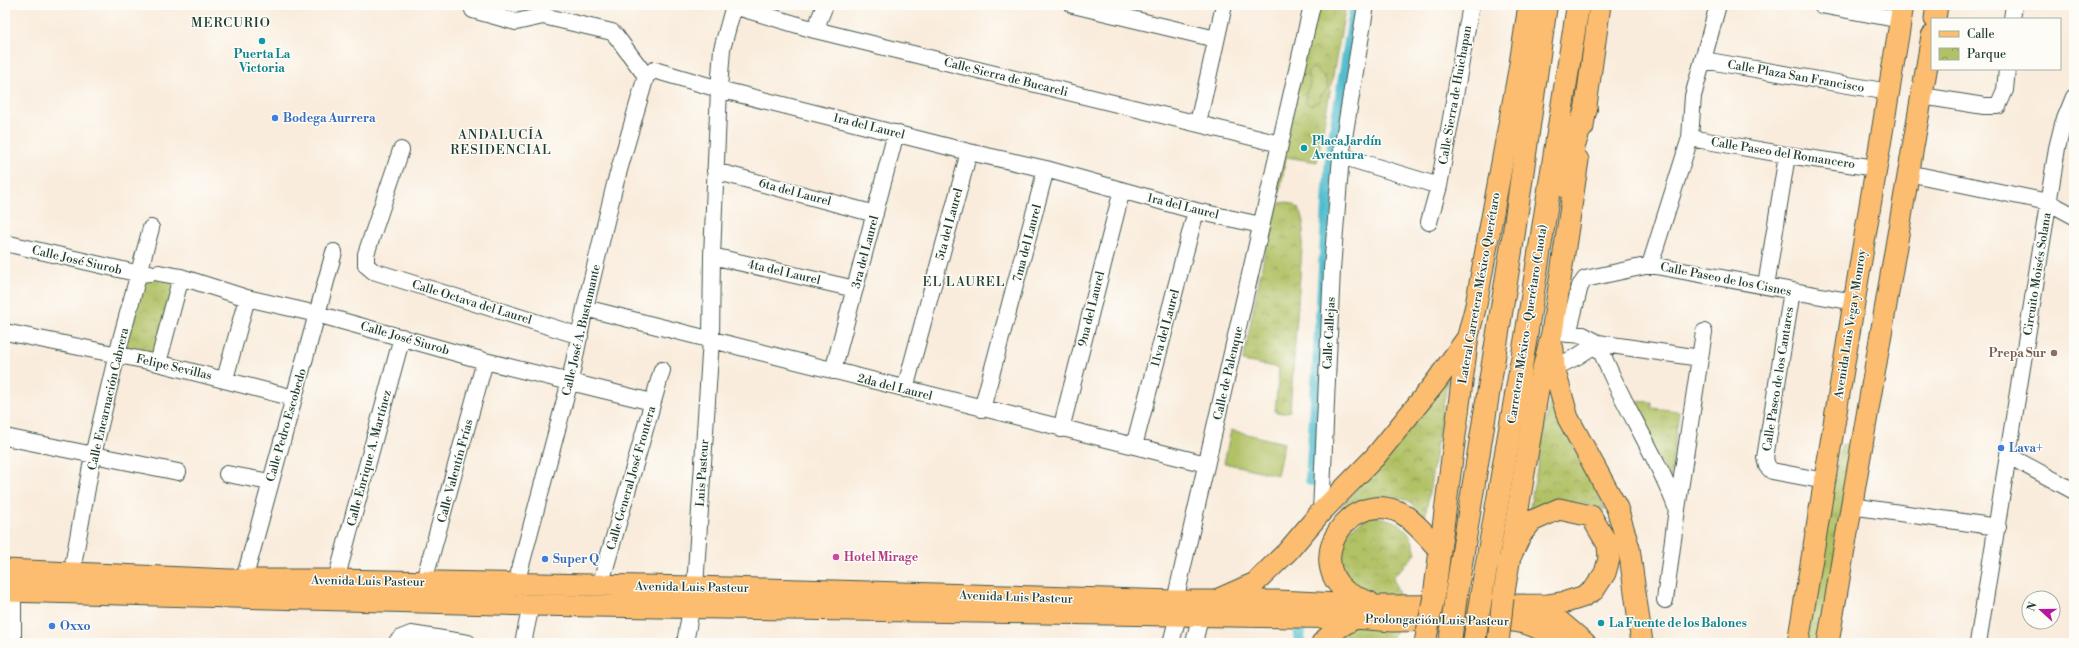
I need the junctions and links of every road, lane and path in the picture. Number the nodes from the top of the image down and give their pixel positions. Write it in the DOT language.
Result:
graph roads {
  1 [pos="734,5"];
  2 [pos="825,5"];
  3 [pos="1073,5"];
  4 [pos="1224,5"];
  5 [pos="1312,5"];
  6 [pos="1366,5"];
  7 [pos="1471,5"];
  8 [pos="1529,5"];
  9 [pos="1546,5"];
  10 [pos="1578,5"];
  11 [pos="1600,5"];
  12 [pos="1718,5"];
  13 [pos="1821,5"];
  14 [pos="1937,5"];
  15 [pos="2014,5"];
  16 [pos="473,10"];
  17 [pos="1129,11"];
  18 [pos="1902,12"];
  19 [pos="1935,18"];
  20 [pos="2012,18"];
  21 [pos="815,30"];
  22 [pos="1216,39"];
  23 [pos="1931,42"];
  24 [pos="1703,60"];
  25 [pos="2007,70"];
  26 [pos="646,76"];
  27 [pos="718,89"];
  28 [pos="1889,92"];
  29 [pos="1922,96"];
  30 [pos="2074,97"];
  31 [pos="1586,109"];
  32 [pos="1198,123"];
  33 [pos="896,133"];
  34 [pos="1690,138"];
  35 [pos="1280,144"];
  36 [pos="401,150"];
  37 [pos="969,152"];
  38 [pos="1787,155"];
  39 [pos="1341,156"];
  40 [pos="1876,168"];
  41 [pos="1046,170"];
  42 [pos="715,171"];
  43 [pos="1908,173"];
  44 [pos="1439,186"];
  45 [pos="1122,190"];
  46 [pos="2048,202"];
  47 [pos="1196,211"];
  48 [pos="875,214"];
  49 [pos="2074,216"];
  50 [pos="1429,222"];
  51 [pos="1261,225"];
  52 [pos="1866,226"];
  53 [pos="151,228"];
  54 [pos="1898,230"];
  55 [pos="5,244"];
  56 [pos="334,252"];
  57 [pos="712,256"];
  58 [pos="1650,265"];
  59 [pos="149,273"];
  60 [pos="182,277"];
  61 [pos="1766,286"];
  62 [pos="855,289"];
  63 [pos="1792,291"];
  64 [pos="247,298"];
  65 [pos="1854,302"];
  66 [pos="585,308"];
  67 [pos="317,314"];
  68 [pos="5,332"];
  69 [pos="1704,332"];
  70 [pos="1560,334"];
  71 [pos="580,336"];
  72 [pos="1468,336"];
  73 [pos="402,337"];
  74 [pos="1526,337"];
  75 [pos="711,339"];
  76 [pos="1598,343"];
  77 [pos="117,354"];
  78 [pos="1700,358"];
  79 [pos="485,361"];
  80 [pos="158,363"];
  81 [pos="1554,368"];
  82 [pos="662,370"];
  83 [pos="833,371"];
  84 [pos="225,379"];
  85 [pos="570,382"];
  86 [pos="905,389"];
  87 [pos="294,398"];
  88 [pos="652,402"];
  89 [pos="982,409"];
  90 [pos="1061,429"];
  91 [pos="1832,436"];
  92 [pos="5,437"];
  93 [pos="1862,440"];
  94 [pos="1134,446"];
  95 [pos="93,455"];
  96 [pos="2009,456"];
  97 [pos="1206,464"];
  98 [pos="178,472"];
  99 [pos="227,474"];
  100 [pos="1825,480"];
  101 [pos="270,482"];
  102 [pos="2074,492"];
  103 [pos="1851,506"];
  104 [pos="1676,509"];
  105 [pos="1321,512"];
  106 [pos="1998,527"];
  107 [pos="1439,549"];
  108 [pos="1507,564"];
  109 [pos="5,570"];
  110 [pos="72,572"];
  111 [pos="336,580"];
  112 [pos="424,581"];
  113 [pos="516,584"];
  114 [pos="170,586"];
  115 [pos="600,586"];
  116 [pos="695,587"];
  117 [pos="247,589"];
  118 [pos="9,591"];
  119 [pos="1217,600"];
  120 [pos="1665,600"];
  121 [pos="531,605"];
  122 [pos="1528,605"];
  123 [pos="690,606"];
  124 [pos="1379,606"];
  125 [pos="1176,608"];
  126 [pos="1200,617"];
  127 [pos="1355,618"];
  128 [pos="13,643"];
  129 [pos="396,643"];
  130 [pos="468,643"];
  131 [pos="523,643"];
  132 [pos="685,643"];
  133 [pos="1171,643"];
  134 [pos="1194,643"];
  135 [pos="1322,643"];
  136 [pos="1425,643"];
  137 [pos="1450,643"];
  138 [pos="1474,643"];
  139 [pos="1498,643"];
  140 [pos="1562,643"];
  141 [pos="1585,643"];
  142 [pos="1642,643"];
  143 [pos="1798,643"];
  144 [pos="1828,643"];
  145 [pos="1978,643"];
  1 -- 21 [label="street, Calle Sierra de Bucareli"];
  1 -- 27 [label="street"];
  2 -- 21 [label="street"];
  3 -- 17 [label="street"];
  4 -- 22 [label="street"];
  5 -- 35 [label="street, Calle de Palenque"];
  6 -- 39 [label="street, Calle Callejas"];
  7 -- 44 [label="street, Calle Sierra de Huichapan"];
  8 -- 72 [label="main road, Lateral Carretera México Querétaro"];
  9 -- 137 [label="highway, bridge"];
  10 -- 74 [label="highway, Carretera México - Querétaro (Cuota)"];
  11 -- 31 [label="main road"];
  12 -- 24 [label="street"];
  13 -- 18 [label="street"];
  14 -- 19 [label="main road"];
  15 -- 20 [label="street"];
  16 -- 26 [label="street"];
  17 -- 22 [label="street"];
  18 -- 28 [label="main road, Avenida Luis Vega y Monroy"];
  21 -- 32 [label="street, Calle Sierra de Bucareli"];
  22 -- 32 [label="street"];
  23 -- 29 [label="main road"];
  24 -- 28 [label="street, Calle Plaza San Francisco"];
  24 -- 34 [label="street"];
  25 -- 29 [label="street"];
  26 -- 27 [label="street, 1ra del Laurel"];
  26 -- 66 [label="street, Calle José A. Bustamante"];
  27 -- 33 [label="street, 1ra del Laurel"];
  27 -- 42 [label="street"];
  28 -- 40 [label="main road, Avenida Luis Vega y Monroy"];
  29 -- 43 [label="main road"];
  30 -- 46 [label="street, Circuito Moisés Solana"];
  31 -- 70 [label="main road"];
  31 -- 74 [label="highway"];
  32 -- 35 [label="street, Calle Sierra de Bucareli"];
  33 -- 37 [label="street, 1ra del Laurel"];
  33 -- 48 [label="street, 3ra del Laurel"];
  34 -- 38 [label="street, Calle Paseo del Romancero"];
  34 -- 58 [label="street"];
  35 -- 51 [label="street, Calle de Palenque"];
  36 -- 71 [label="street, Calle Octava del Laurel"];
  37 -- 41 [label="street, 1ra del Laurel"];
  37 -- 86 [label="street, 5ta del Laurel"];
  38 -- 40 [label="street, Calle Paseo del Romancero"];
  38 -- 61 [label="street"];
  39 -- 44 [label="street"];
  39 -- 105 [label="street, Calle Callejas"];
  40 -- 52 [label="main road, Avenida Luis Vega y Monroy"];
  41 -- 45 [label="street, 1ra del Laurel"];
  41 -- 89 [label="street, 7ma del Laurel"];
  42 -- 48 [label="street, 6ta del Laurel"];
  42 -- 57 [label="street"];
  43 -- 46 [label="street"];
  43 -- 54 [label="main road"];
  44 -- 50 [label="street, Calle Sierra de Huichapan"];
  45 -- 47 [label="street, 1ra del Laurel"];
  45 -- 90 [label="street, 9na del Laurel"];
  46 -- 49 [label="street"];
  46 -- 96 [label="street, Circuito Moisés Solana"];
  47 -- 51 [label="street, 1ra del Laurel"];
  47 -- 94 [label="street, 11va del Laurel"];
  48 -- 62 [label="street, 3ra del Laurel"];
  51 -- 97 [label="street, Calle de Palenque"];
  52 -- 54 [label="main road"];
  52 -- 65 [label="main road, Avenida Luis Vega y Monroy"];
  53 -- 59 [label="street, Calle Encarnación Cabrera"];
  54 -- 93 [label="main road"];
  55 -- 59 [label="street, Calle José Siurob"];
  56 -- 67 [label="street, Calle Pedro Escobedo"];
  57 -- 62 [label="street, 4ta del Laurel"];
  57 -- 75 [label="street"];
  58 -- 61 [label="street, Calle Paseo de los Cisnes"];
  58 -- 70 [label="street, Calle Paseo de los Cisnes"];
  59 -- 60 [label="street, Calle José Siurob"];
  59 -- 77 [label="street, Calle Encarnación Cabrera"];
  60 -- 64 [label="street, Calle José Siurob"];
  60 -- 80 [label="street"];
  61 -- 63 [label="street, Calle Paseo de los Cisnes"];
  62 -- 83 [label="street, 3ra del Laurel"];
  63 -- 65 [label="street, Calle Paseo de los Cisnes"];
  63 -- 100 [label="street, Calle Paseo de los Cantares"];
  64 -- 67 [label="street, Calle José Siurob"];
  64 -- 84 [label="street"];
  65 -- 91 [label="main road, Avenida Luis Vega y Monroy"];
  66 -- 71 [label="street, Calle José A. Bustamante"];
  66 -- 75 [label="street, 2da del Laurel"];
  67 -- 73 [label="street, Calle José Siurob"];
  67 -- 87 [label="street, Calle Pedro Escobedo"];
  68 -- 77 [label="street, Felipe Sevillas"];
  69 -- 78 [label="street"];
  70 -- 76 [label="street"];
  70 -- 81 [label="main road"];
  70 -- 108 [label="main road"];
  71 -- 85 [label="street, Calle José A. Bustamante"];
  72 -- 105 [label="main road"];
  72 -- 107 [label="main road, Lateral Carretera México Querétaro"];
  73 -- 79 [label="street, Calle José Siurob"];
  73 -- 111 [label="street, Calle Enrique A. Martínez"];
  74 -- 138 [label="highway, Carretera México - Querétaro (Cuota), bridge"];
  75 -- 83 [label="street, 2da del Laurel"];
  75 -- 116 [label="street, Luis Pasteur"];
  76 -- 78 [label="street"];
  76 -- 81 [label="street"];
  76 -- 104 [label="street"];
  77 -- 80 [label="street, Felipe Sevillas"];
  77 -- 95 [label="street, Calle Encarnación Cabrera"];
  78 -- 104 [label="street"];
  79 -- 85 [label="street, Calle José Siurob"];
  79 -- 112 [label="street, Calle Valentín Frías"];
  80 -- 84 [label="street, Felipe Sevillas"];
  81 -- 142 [label="main road"];
  82 -- 88 [label="street, Calle General José Frontera"];
  83 -- 86 [label="street, 2da del Laurel"];
  84 -- 87 [label="street, Felipe Sevillas"];
  85 -- 88 [label="street, Calle José Siurob"];
  85 -- 113 [label="street, Calle José A. Bustamante"];
  86 -- 89 [label="street, 2da del Laurel"];
  87 -- 101 [label="street, Calle Pedro Escobedo"];
  88 -- 115 [label="street, Calle General José Frontera"];
  89 -- 90 [label="street, 2da del Laurel"];
  90 -- 94 [label="street, 2da del Laurel"];
  91 -- 93 [label="main road"];
  91 -- 100 [label="main road, Avenida Luis Vega y Monroy"];
  92 -- 95 [label="street"];
  93 -- 103 [label="main road"];
  94 -- 97 [label="street, 2da del Laurel"];
  95 -- 98 [label="street"];
  95 -- 110 [label="street, Calle Encarnación Cabrera"];
  96 -- 102 [label="street"];
  96 -- 106 [label="street, Circuito Moisés Solana"];
  97 -- 125 [label="street, Calle de Palenque"];
  99 -- 101 [label="street"];
  100 -- 143 [label="main road, Avenida Luis Vega y Monroy"];
  101 -- 117 [label="street, Calle Pedro Escobedo"];
  103 -- 106 [label="street"];
  103 -- 144 [label="main road"];
  104 -- 120 [label="street"];
  105 -- 119 [label="main road"];
  106 -- 145 [label="street, Circuito Moisés Solana"];
  107 -- 124 [label="main road"];
  107 -- 136 [label="main road, Lateral Carretera México Querétaro, bridge"];
  108 -- 122 [label="main road"];
  108 -- 139 [label="main road, bridge"];
  109 -- 110 [label="main road, Avenida Luis Pasteur"];
  110 -- 114 [label="main road, Avenida Luis Pasteur"];
  111 -- 112 [label="main road, Avenida Luis Pasteur"];
  111 -- 117 [label="main road, Avenida Luis Pasteur"];
  112 -- 113 [label="main road, Avenida Luis Pasteur"];
  113 -- 115 [label="main road, Avenida Luis Pasteur"];
  114 -- 117 [label="main road, Avenida Luis Pasteur"];
  114 -- 118 [label="main road, Avenida Luis Pasteur"];
  115 -- 116 [label="main road, Avenida Luis Pasteur"];
  116 -- 123 [label="street, Luis Pasteur"];
  116 -- 125 [label="main road, Avenida Luis Pasteur"];
  117 -- 121 [label="main road, Avenida Luis Pasteur"];
  118 -- 128 [label="street"];
  119 -- 124 [label="main road, Avenida Luis Pasteur"];
  119 -- 125 [label="main road, Avenida Luis Pasteur"];
  121 -- 123 [label="main road, Avenida Luis Pasteur"];
  121 -- 131 [label="street"];
  122 -- 124 [label="main road, Prolongación Luis Pasteur"];
  122 -- 141 [label="main road, Prolongación Luis Pasteur"];
  123 -- 125 [label="main road, Avenida Luis Pasteur"];
  123 -- 132 [label="street, Luis Pasteur"];
  125 -- 126 [label="main road, Avenida Luis Pasteur"];
  125 -- 133 [label="street, Calle de Palenque"];
  126 -- 127 [label="main road, Avenida Luis Pasteur"];
  126 -- 134 [label="street"];
  127 -- 135 [label="main road"];
  127 -- 140 [label="main road, Prolongación Luis Pasteur"];
  129 -- 130 [label="street"];
}
